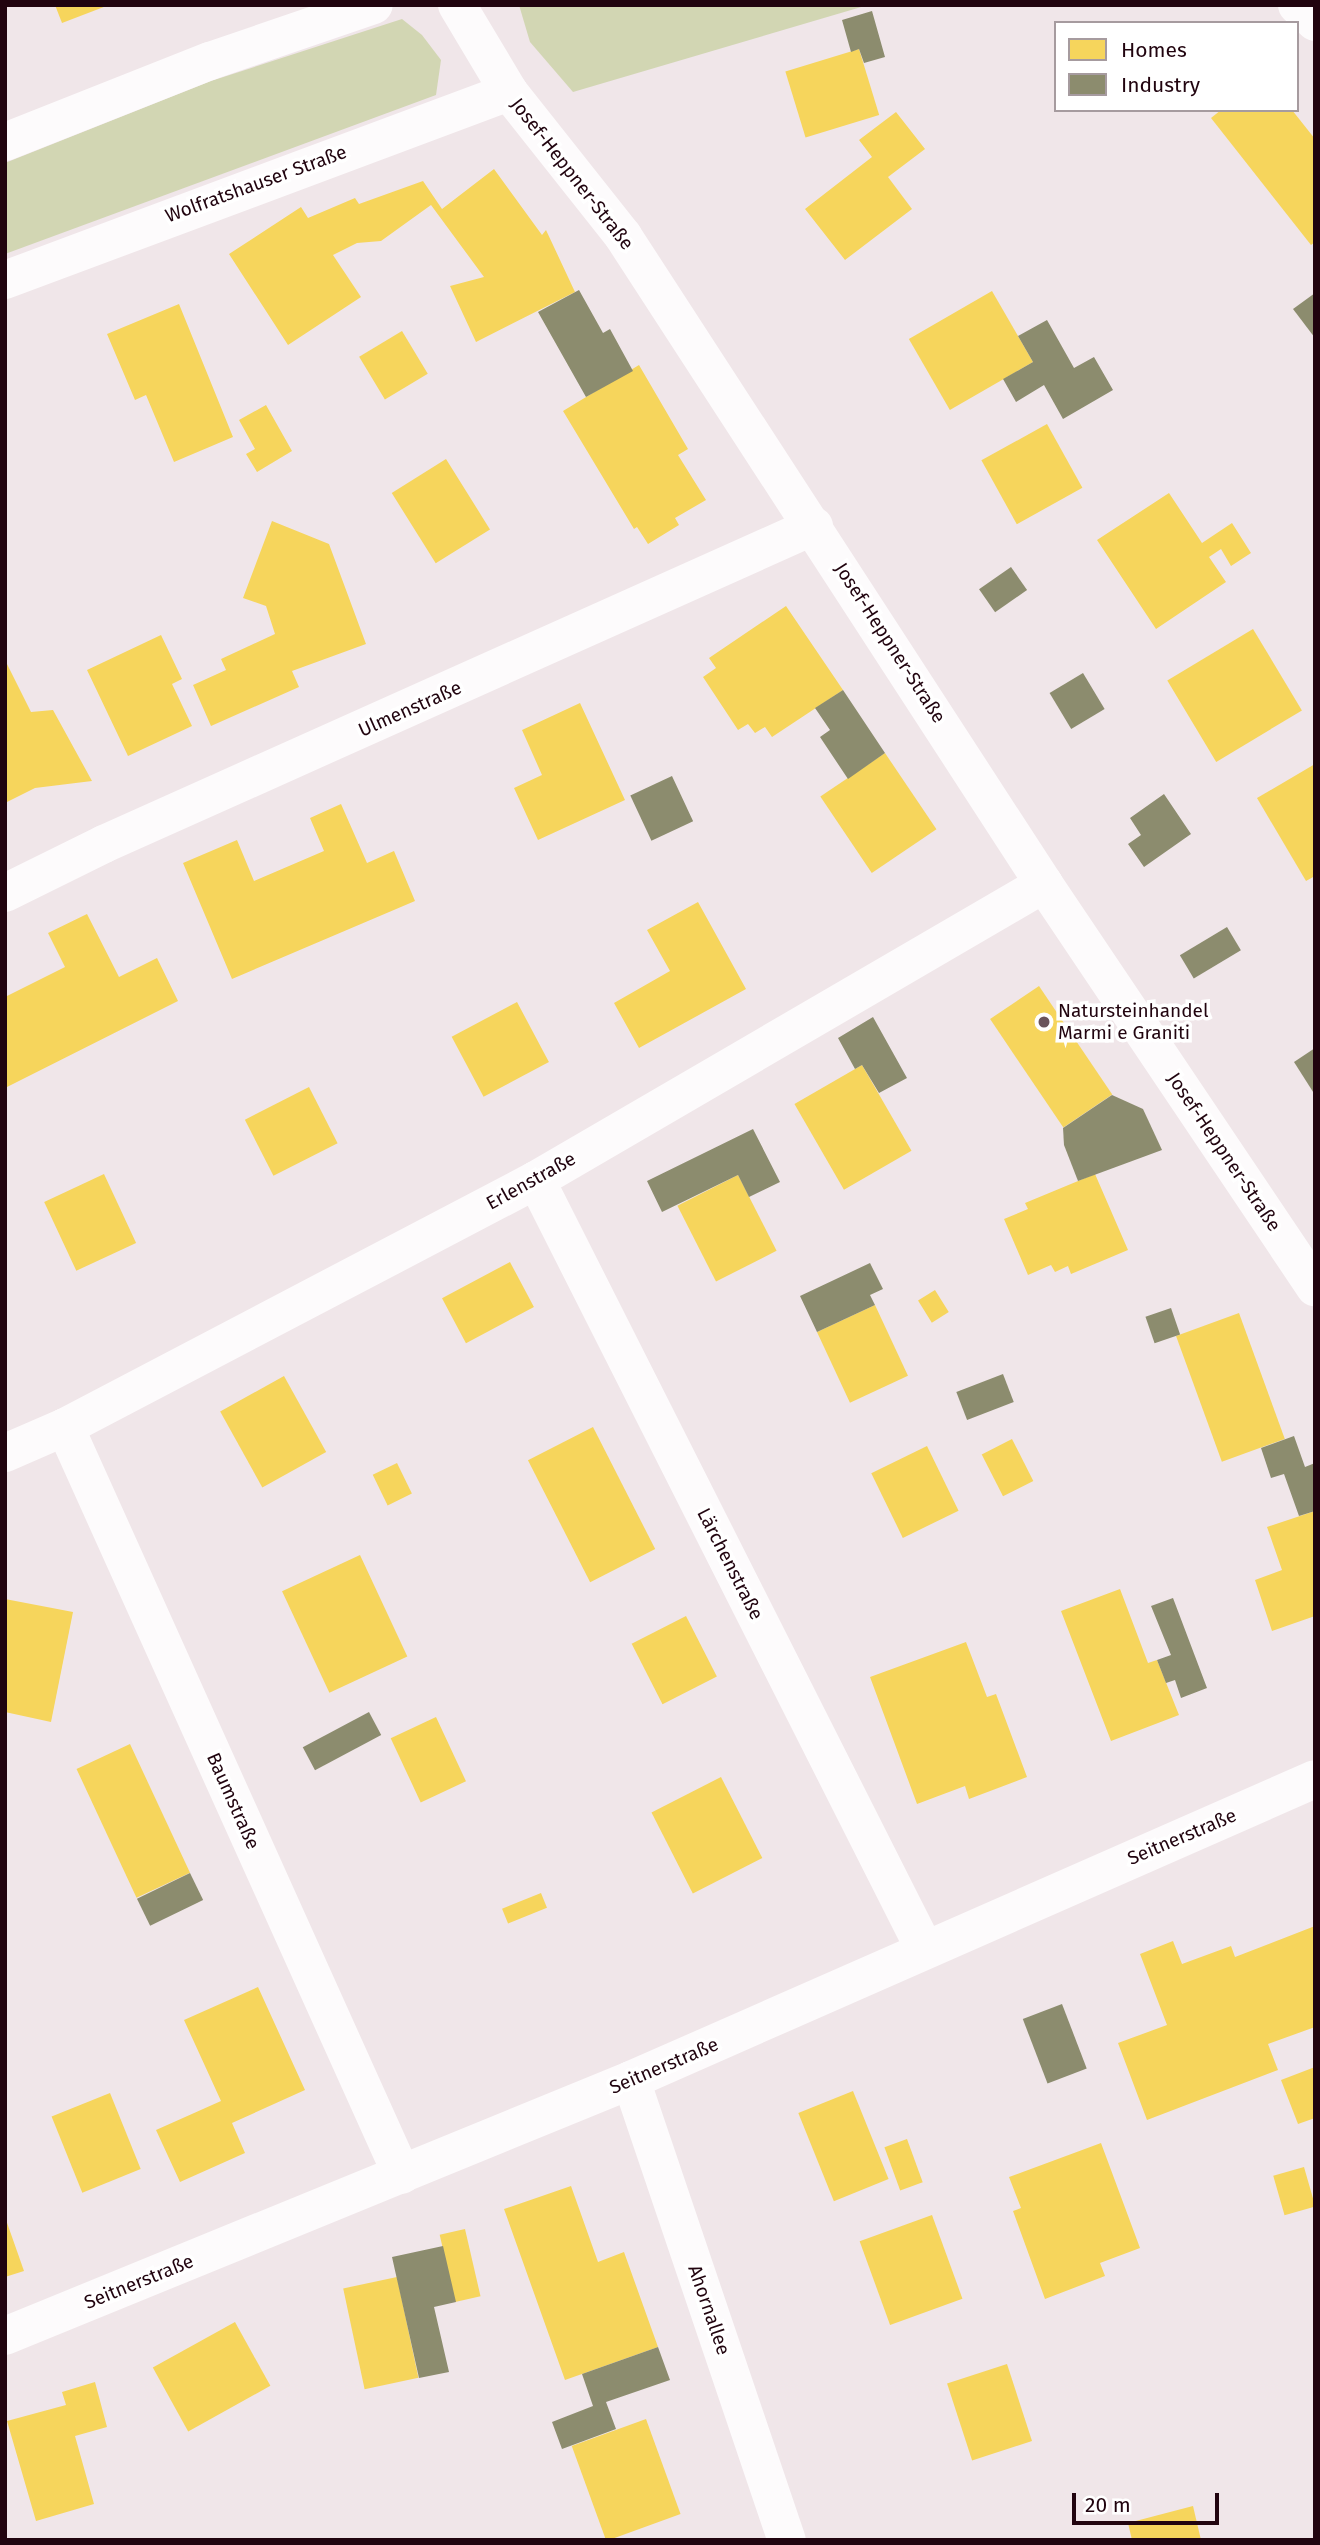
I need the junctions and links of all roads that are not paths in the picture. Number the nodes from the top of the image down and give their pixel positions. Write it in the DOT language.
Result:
graph roads {
  1 [pos="374,5"];
  2 [pos="457,5"];
  3 [pos="1297,5"];
  4 [pos="1315,22"];
  5 [pos="509,92"];
  6 [pos="5,142"];
  7 [pos="5,280"];
  8 [pos="814,526"];
  9 [pos="1044,884"];
  10 [pos="5,893"];
  11 [pos="536,1180"];
  12 [pos="1315,1287"];
  13 [pos="65,1427"];
  14 [pos="5,1453"];
  15 [pos="1315,1779"];
  16 [pos="924,1948"];
  17 [pos="631,2080"];
  18 [pos="402,2175"];
  19 [pos="5,2336"];
  20 [pos="787,2540"];
  1 -- 6 [label="street"];
  2 -- 5 [label="street, Josef-Heppner-Straße"];
  3 -- 4 [label="street"];
  5 -- 7 [label="street, Wolfratshauser Straße"];
  5 -- 8 [label="street, Josef-Heppner-Straße"];
  8 -- 9 [label="street, Josef-Heppner-Straße"];
  8 -- 10 [label="street, Ulmenstraße"];
  9 -- 11 [label="street, Erlenstraße"];
  9 -- 12 [label="street, Josef-Heppner-Straße"];
  11 -- 13 [label="street, Erlenstraße"];
  11 -- 16 [label="street, Lärchenstraße"];
  13 -- 14 [label="street, Erlenstraße"];
  13 -- 18 [label="street, Baumstraße"];
  15 -- 16 [label="street, Seitnerstraße"];
  16 -- 17 [label="street, Seitnerstraße"];
  17 -- 18 [label="street, Seitnerstraße"];
  17 -- 20 [label="street, Ahornallee"];
  18 -- 19 [label="street, Seitnerstraße"];
}
